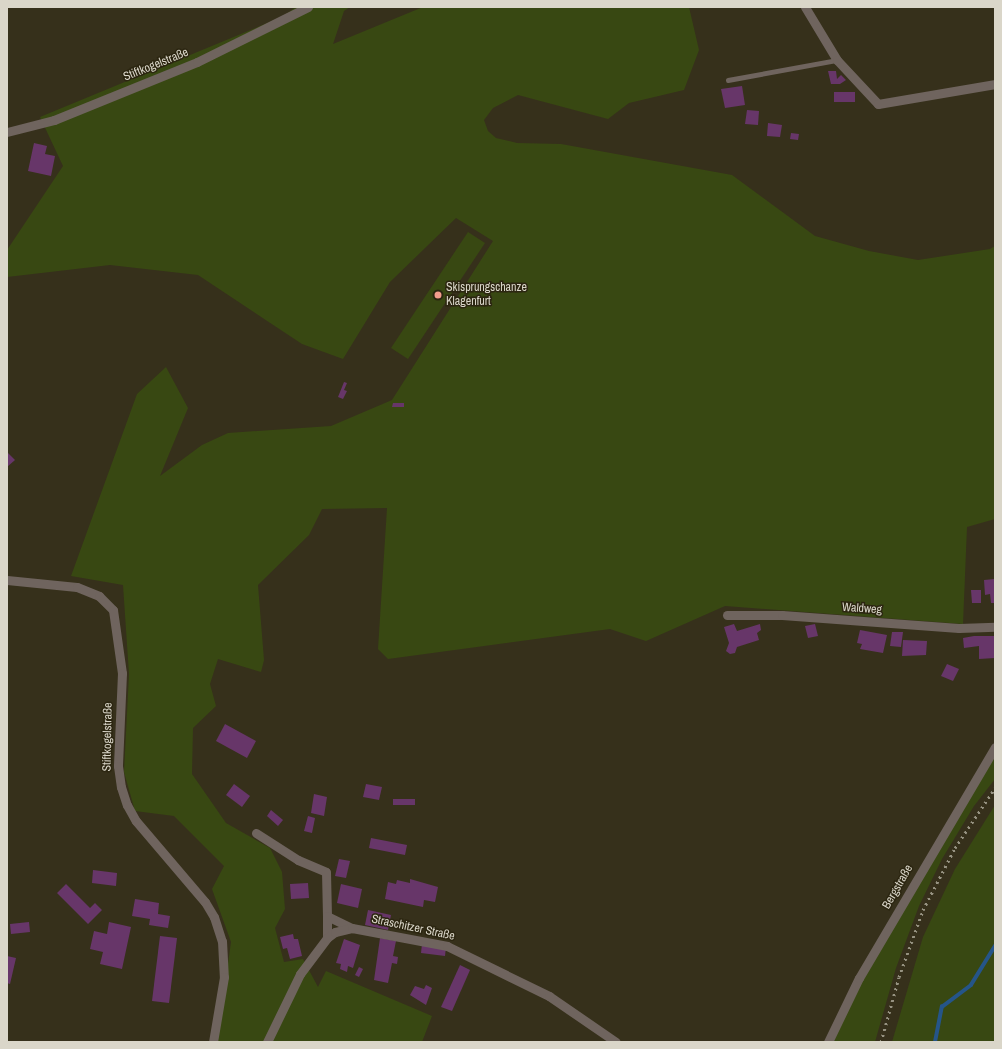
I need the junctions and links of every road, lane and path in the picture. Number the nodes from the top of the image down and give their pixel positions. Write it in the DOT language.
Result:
graph roads {
  1 [pos="308,7"];
  2 [pos="805,7"];
  3 [pos="837,60"];
  4 [pos="728,80"];
  5 [pos="995,84"];
  6 [pos="7,132"];
  7 [pos="7,580"];
  8 [pos="727,615"];
  9 [pos="995,627"];
  10 [pos="995,747"];
  11 [pos="256,833"];
  12 [pos="327,916"];
  13 [pos="352,928"];
  14 [pos="327,938"];
  15 [pos="213,1042"];
  16 [pos="267,1042"];
  17 [pos="616,1042"];
  18 [pos="828,1042"];
  1 -- 6 [label="street, Stiftkogelstraße"];
  2 -- 3 [label="street"];
  3 -- 4 [label="lane"];
  3 -- 5 [label="street"];
  7 -- 15 [label="street, Stiftkogelstraße"];
  8 -- 9 [label="street, Waldweg"];
  10 -- 18 [label="street, Bergstraße"];
  11 -- 12 [label="street"];
  12 -- 13 [label="street"];
  12 -- 14 [label="street"];
  13 -- 14 [label="street, Straschitzer Straße"];
  13 -- 17 [label="street, Straschitzer Straße"];
  14 -- 16 [label="street, Straschitzer Straße"];
}
